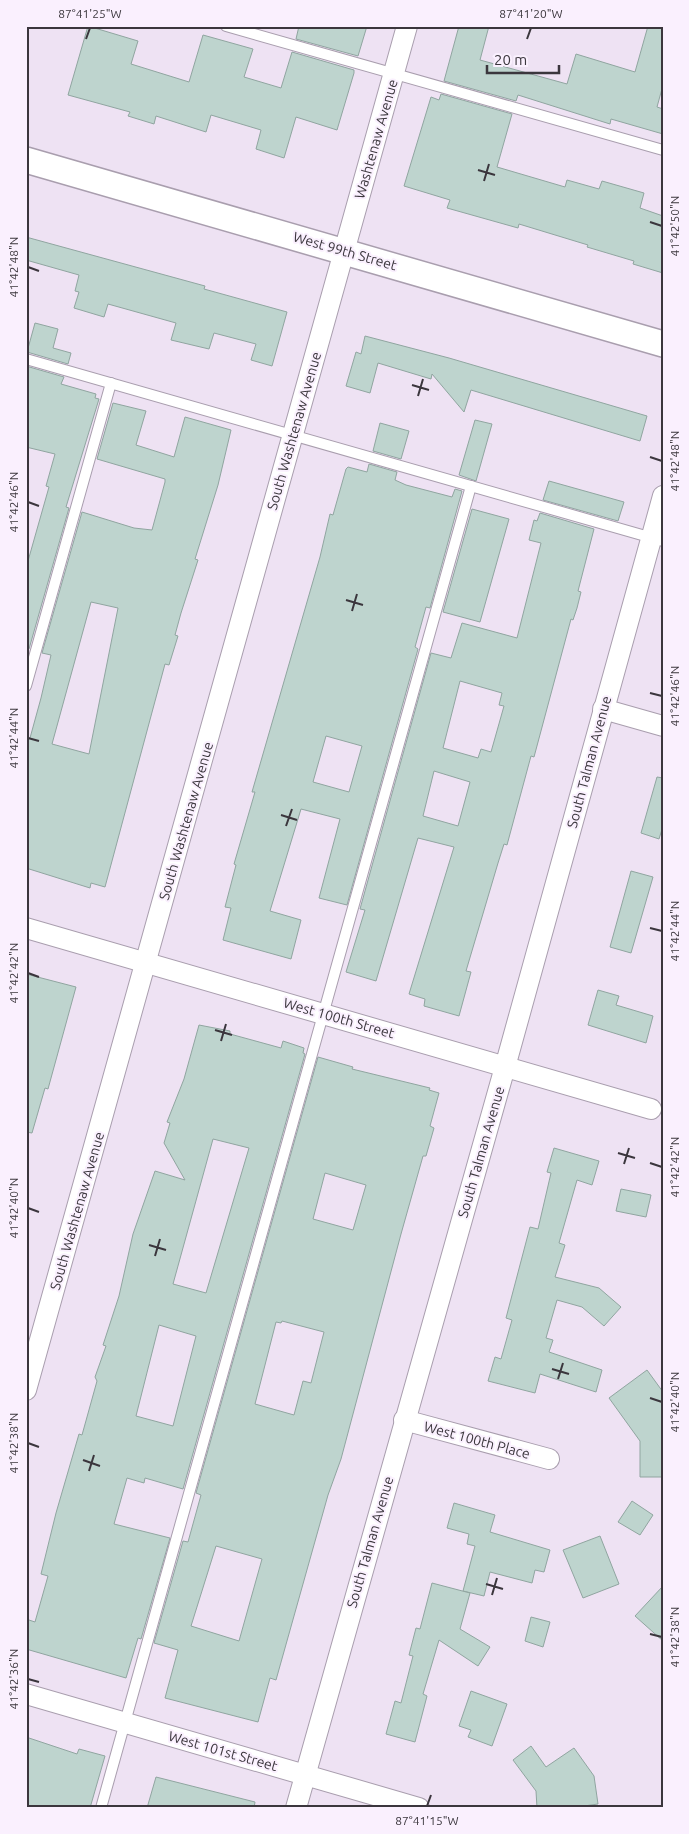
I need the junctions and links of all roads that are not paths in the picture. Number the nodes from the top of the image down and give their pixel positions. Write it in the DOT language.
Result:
graph roads {
  1 [pos="226,26"];
  2 [pos="408,26"];
  3 [pos="394,74"];
  4 [pos="663,150"];
  5 [pos="26,160"];
  6 [pos="344,251"];
  7 [pos="663,344"];
  8 [pos="26,359"];
  9 [pos="111,383"];
  10 [pos="293,435"];
  11 [pos="470,486"];
  12 [pos="663,496"];
  13 [pos="657,539"];
  14 [pos="26,686"];
  15 [pos="603,709"];
  16 [pos="663,726"];
  17 [pos="26,928"];
  18 [pos="146,962"];
  19 [pos="323,1014"];
  20 [pos="505,1067"];
  21 [pos="651,1109"];
  22 [pos="26,1390"];
  23 [pos="404,1420"];
  24 [pos="549,1459"];
  25 [pos="26,1694"];
  26 [pos="125,1722"];
  27 [pos="305,1774"];
  28 [pos="101,1808"];
  29 [pos="296,1808"];
  30 [pos="419,1808"];
  1 -- 3 [label="lane"];
  2 -- 3 [label="street, Washtenaw Avenue"];
  3 -- 4 [label="lane"];
  3 -- 6 [label="street, Washtenaw Avenue"];
  5 -- 6 [label="street, West 99th Street"];
  6 -- 7 [label="street, West 99th Street"];
  6 -- 10 [label="street, South Washtenaw Avenue"];
  8 -- 9 [label="lane"];
  9 -- 10 [label="lane"];
  9 -- 14 [label="lane"];
  10 -- 11 [label="lane"];
  10 -- 18 [label="street, South Washtenaw Avenue"];
  11 -- 13 [label="lane"];
  11 -- 19 [label="lane"];
  12 -- 13 [label="street, South Talman Avenue"];
  13 -- 15 [label="street, South Talman Avenue"];
  15 -- 16 [label="street"];
  15 -- 20 [label="street, South Talman Avenue"];
  17 -- 18 [label="street, West 100th Street"];
  18 -- 19 [label="street, West 100th Street"];
  18 -- 22 [label="street, South Washtenaw Avenue"];
  19 -- 20 [label="street, West 100th Street"];
  19 -- 26 [label="lane"];
  20 -- 21 [label="street, West 100th Street"];
  20 -- 23 [label="street, South Talman Avenue"];
  23 -- 24 [label="street, West 100th Place"];
  23 -- 27 [label="street, South Talman Avenue"];
  25 -- 26 [label="street, West 101st Street"];
  26 -- 27 [label="street, West 101st Street"];
  26 -- 28 [label="lane"];
  27 -- 29 [label="street, South Talman Avenue"];
  27 -- 30 [label="street, West 101st Street"];
}
